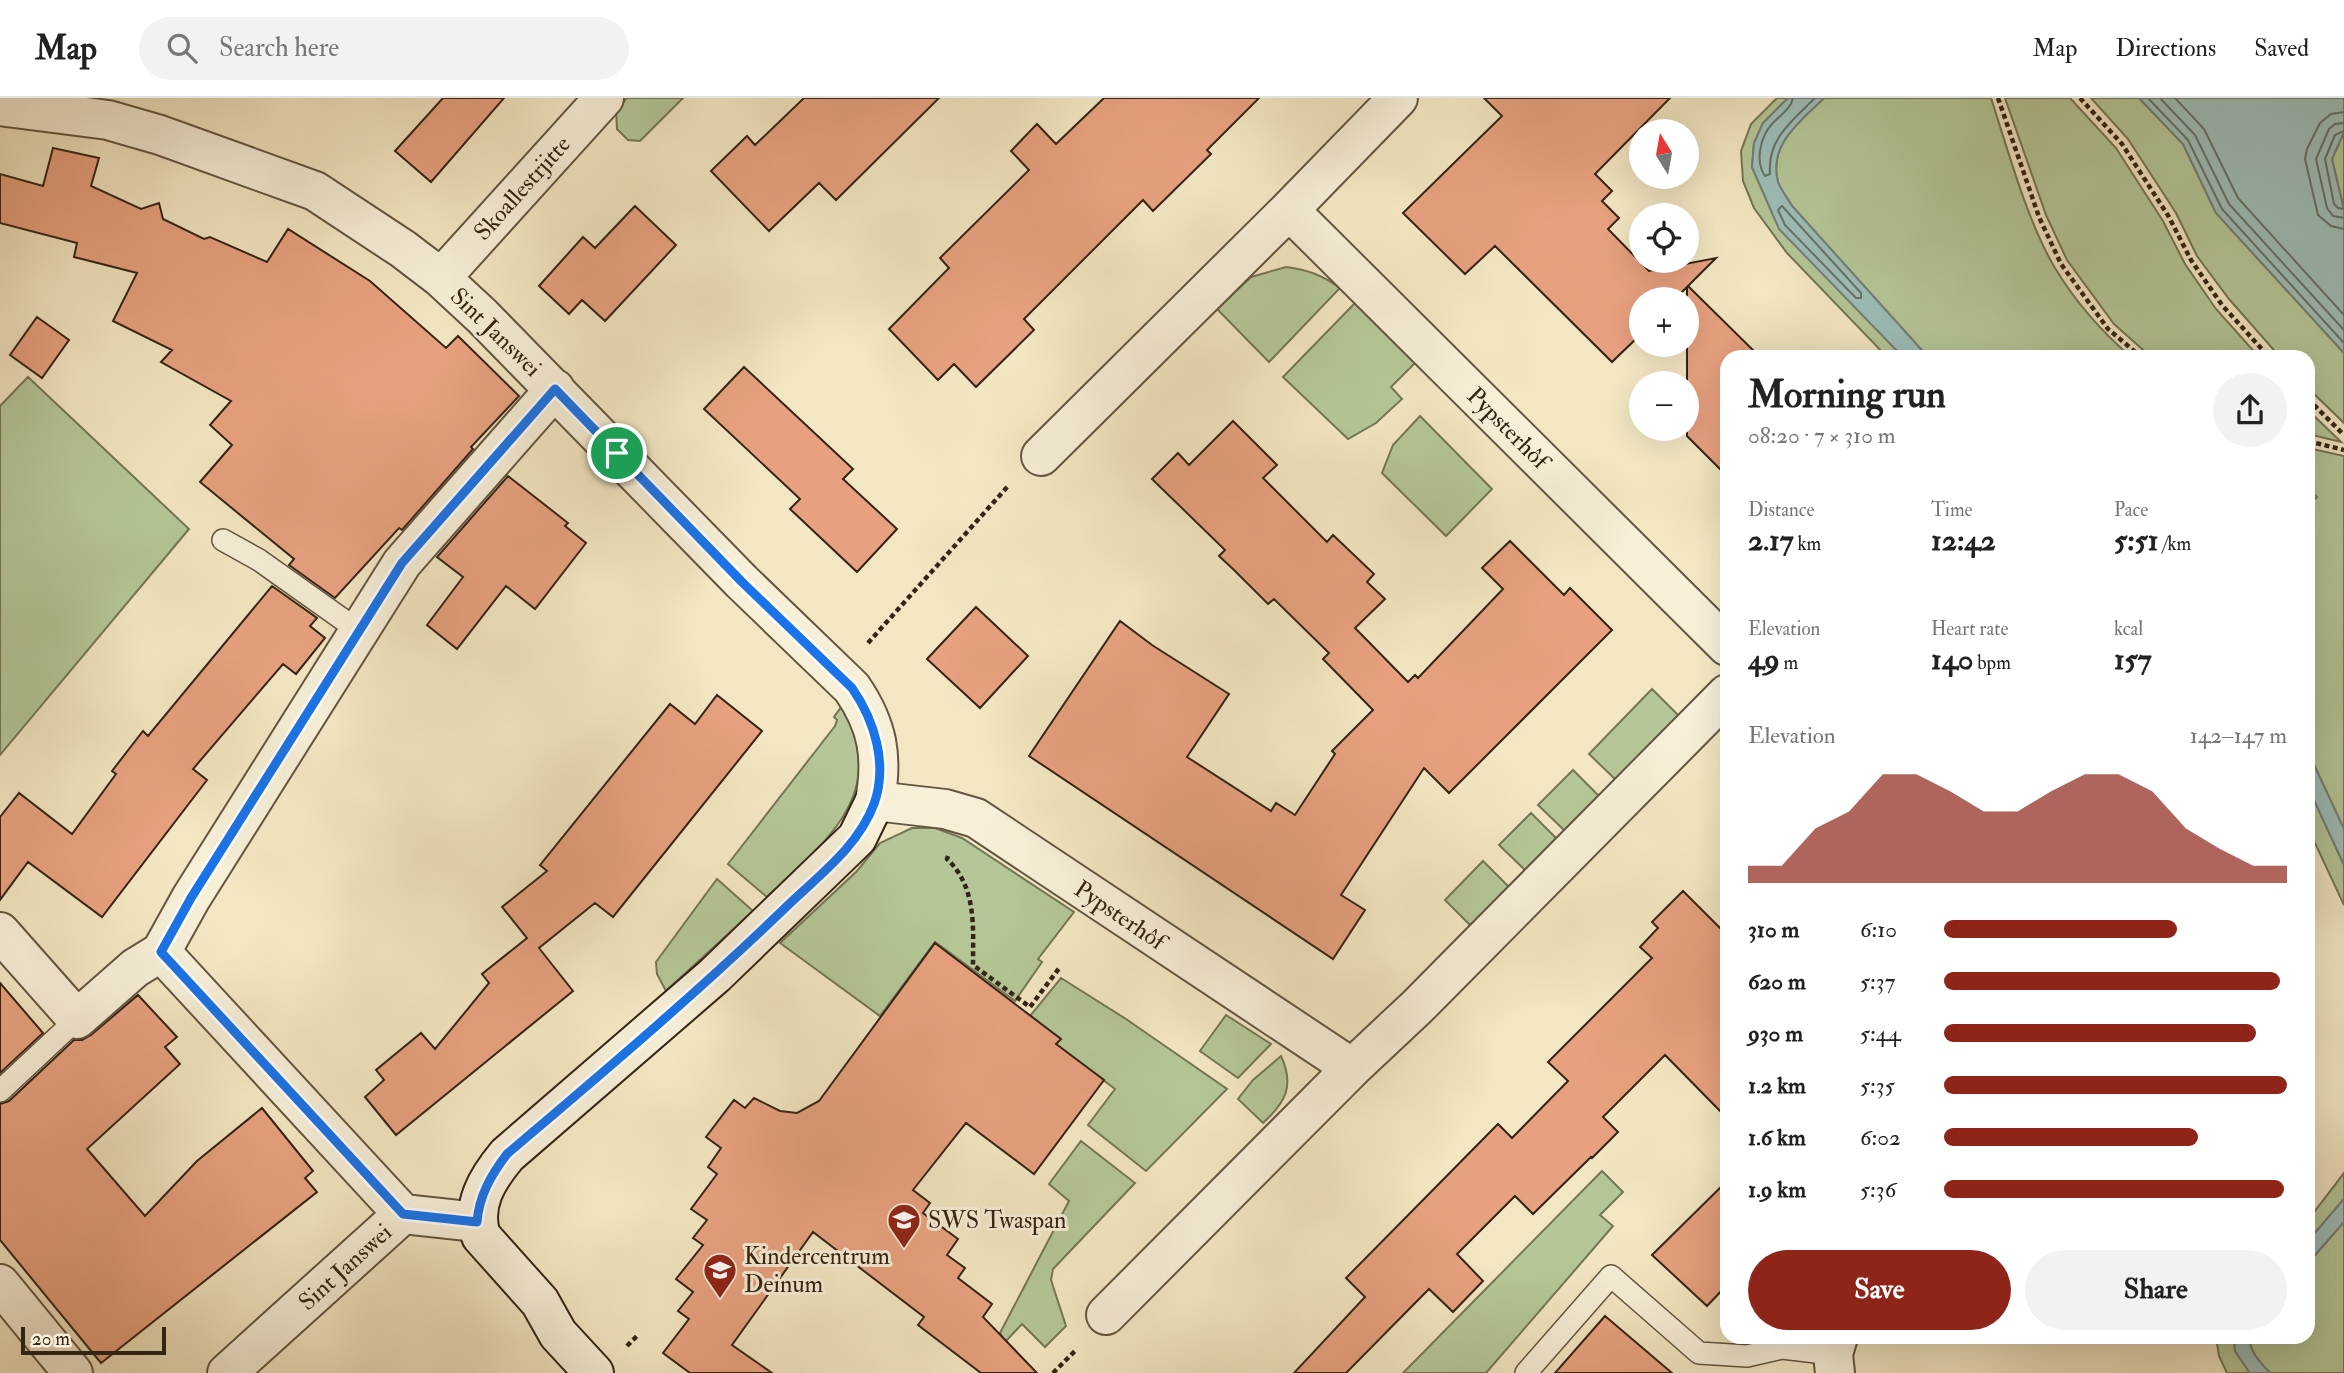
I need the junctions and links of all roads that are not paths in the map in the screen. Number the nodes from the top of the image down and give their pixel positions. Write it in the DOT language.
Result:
graph roads {
  1 [pos="604,98"];
  2 [pos="1398,98"];
  3 [pos="16,104"];
  4 [pos="1289,210"];
  5 [pos="441,278"];
  6 [pos="555,389"];
  7 [pos="1041,456"];
  8 [pos="223,540"];
  9 [pos="359,631"];
  10 [pos="1720,639"];
  11 [pos="1720,701"];
  12 [pos="875,801"];
  13 [pos="0,932"];
  14 [pos="161,952"];
  15 [pos="76,1019"];
  16 [pos="1352,1068"];
  17 [pos="0,1091"];
  18 [pos="403,1214"];
  19 [pos="477,1222"];
  20 [pos="0,1284"];
  21 [pos="1107,1315"];
  22 [pos="1835,1355"];
  23 [pos="73,1373"];
  24 [pos="227,1373"];
  25 [pos="594,1373"];
  26 [pos="1526,1373"];
  1 -- 5 [label="street, Skoallestrjitte"];
  2 -- 4 [label="street"];
  3 -- 5 [label="street, Sint Janswei"];
  4 -- 7 [label="street"];
  4 -- 10 [label="street, Pypsterhôf"];
  5 -- 6 [label="street, Sint Janswei"];
  6 -- 9 [label="street"];
  6 -- 12 [label="street, Sint Janswei"];
  8 -- 9 [label="lane"];
  9 -- 14 [label="street"];
  11 -- 16 [label="street"];
  12 -- 16 [label="street, Pypsterhôf"];
  12 -- 19 [label="street, Sint Janswei"];
  13 -- 15 [label="street"];
  14 -- 15 [label="street"];
  14 -- 18 [label="street"];
  15 -- 17 [label="lane"];
  16 -- 21 [label="street"];
  18 -- 19 [label="street, Sint Janswei"];
  18 -- 24 [label="street, Sint Janswei"];
  19 -- 25 [label="street"];
  20 -- 23 [label="street"];
  22 -- 26 [label="lane"];
}
